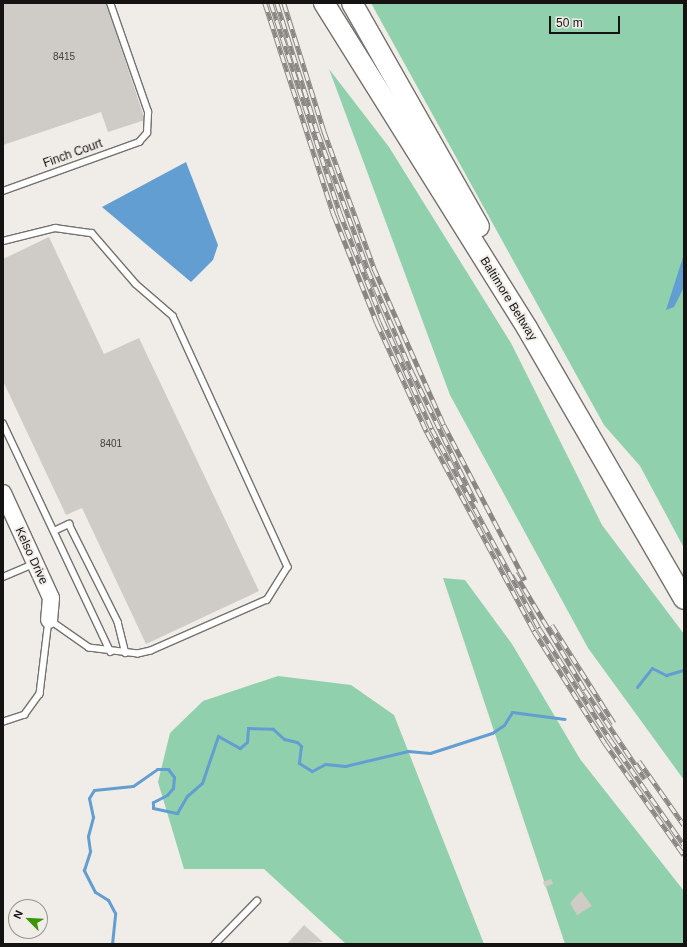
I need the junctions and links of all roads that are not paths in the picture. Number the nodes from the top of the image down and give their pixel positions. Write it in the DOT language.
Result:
graph roads {
  1 [pos="110,3"];
  2 [pos="324,3"];
  3 [pos="352,3"];
  4 [pos="3,191"];
  5 [pos="3,241"];
  6 [pos="3,422"];
  7 [pos="3,493"];
  8 [pos="54,531"];
  9 [pos="664,563"];
  10 [pos="35,564"];
  11 [pos="3,577"];
  12 [pos="684,599"];
  13 [pos="49,620"];
  14 [pos="111,652"];
  15 [pos="126,653"];
  16 [pos="3,722"];
  17 [pos="257,901"];
  18 [pos="215,944"];
  1 -- 4 [label="lane, Finch Court"];
  2 -- 9 [label="highway, Baltimore Beltway"];
  3 -- 9 [label="highway"];
  5 -- 15 [label="lane"];
  6 -- 8 [label="lane"];
  7 -- 10 [label="street, Kelso Drive"];
  8 -- 14 [label="lane"];
  8 -- 15 [label="lane"];
  9 -- 12 [label="highway, Baltimore Beltway"];
  10 -- 11 [label="lane"];
  10 -- 13 [label="street, Kelso Drive"];
  13 -- 14 [label="lane"];
  13 -- 16 [label="lane"];
  14 -- 15 [label="lane"];
  17 -- 18 [label="lane"];
}
